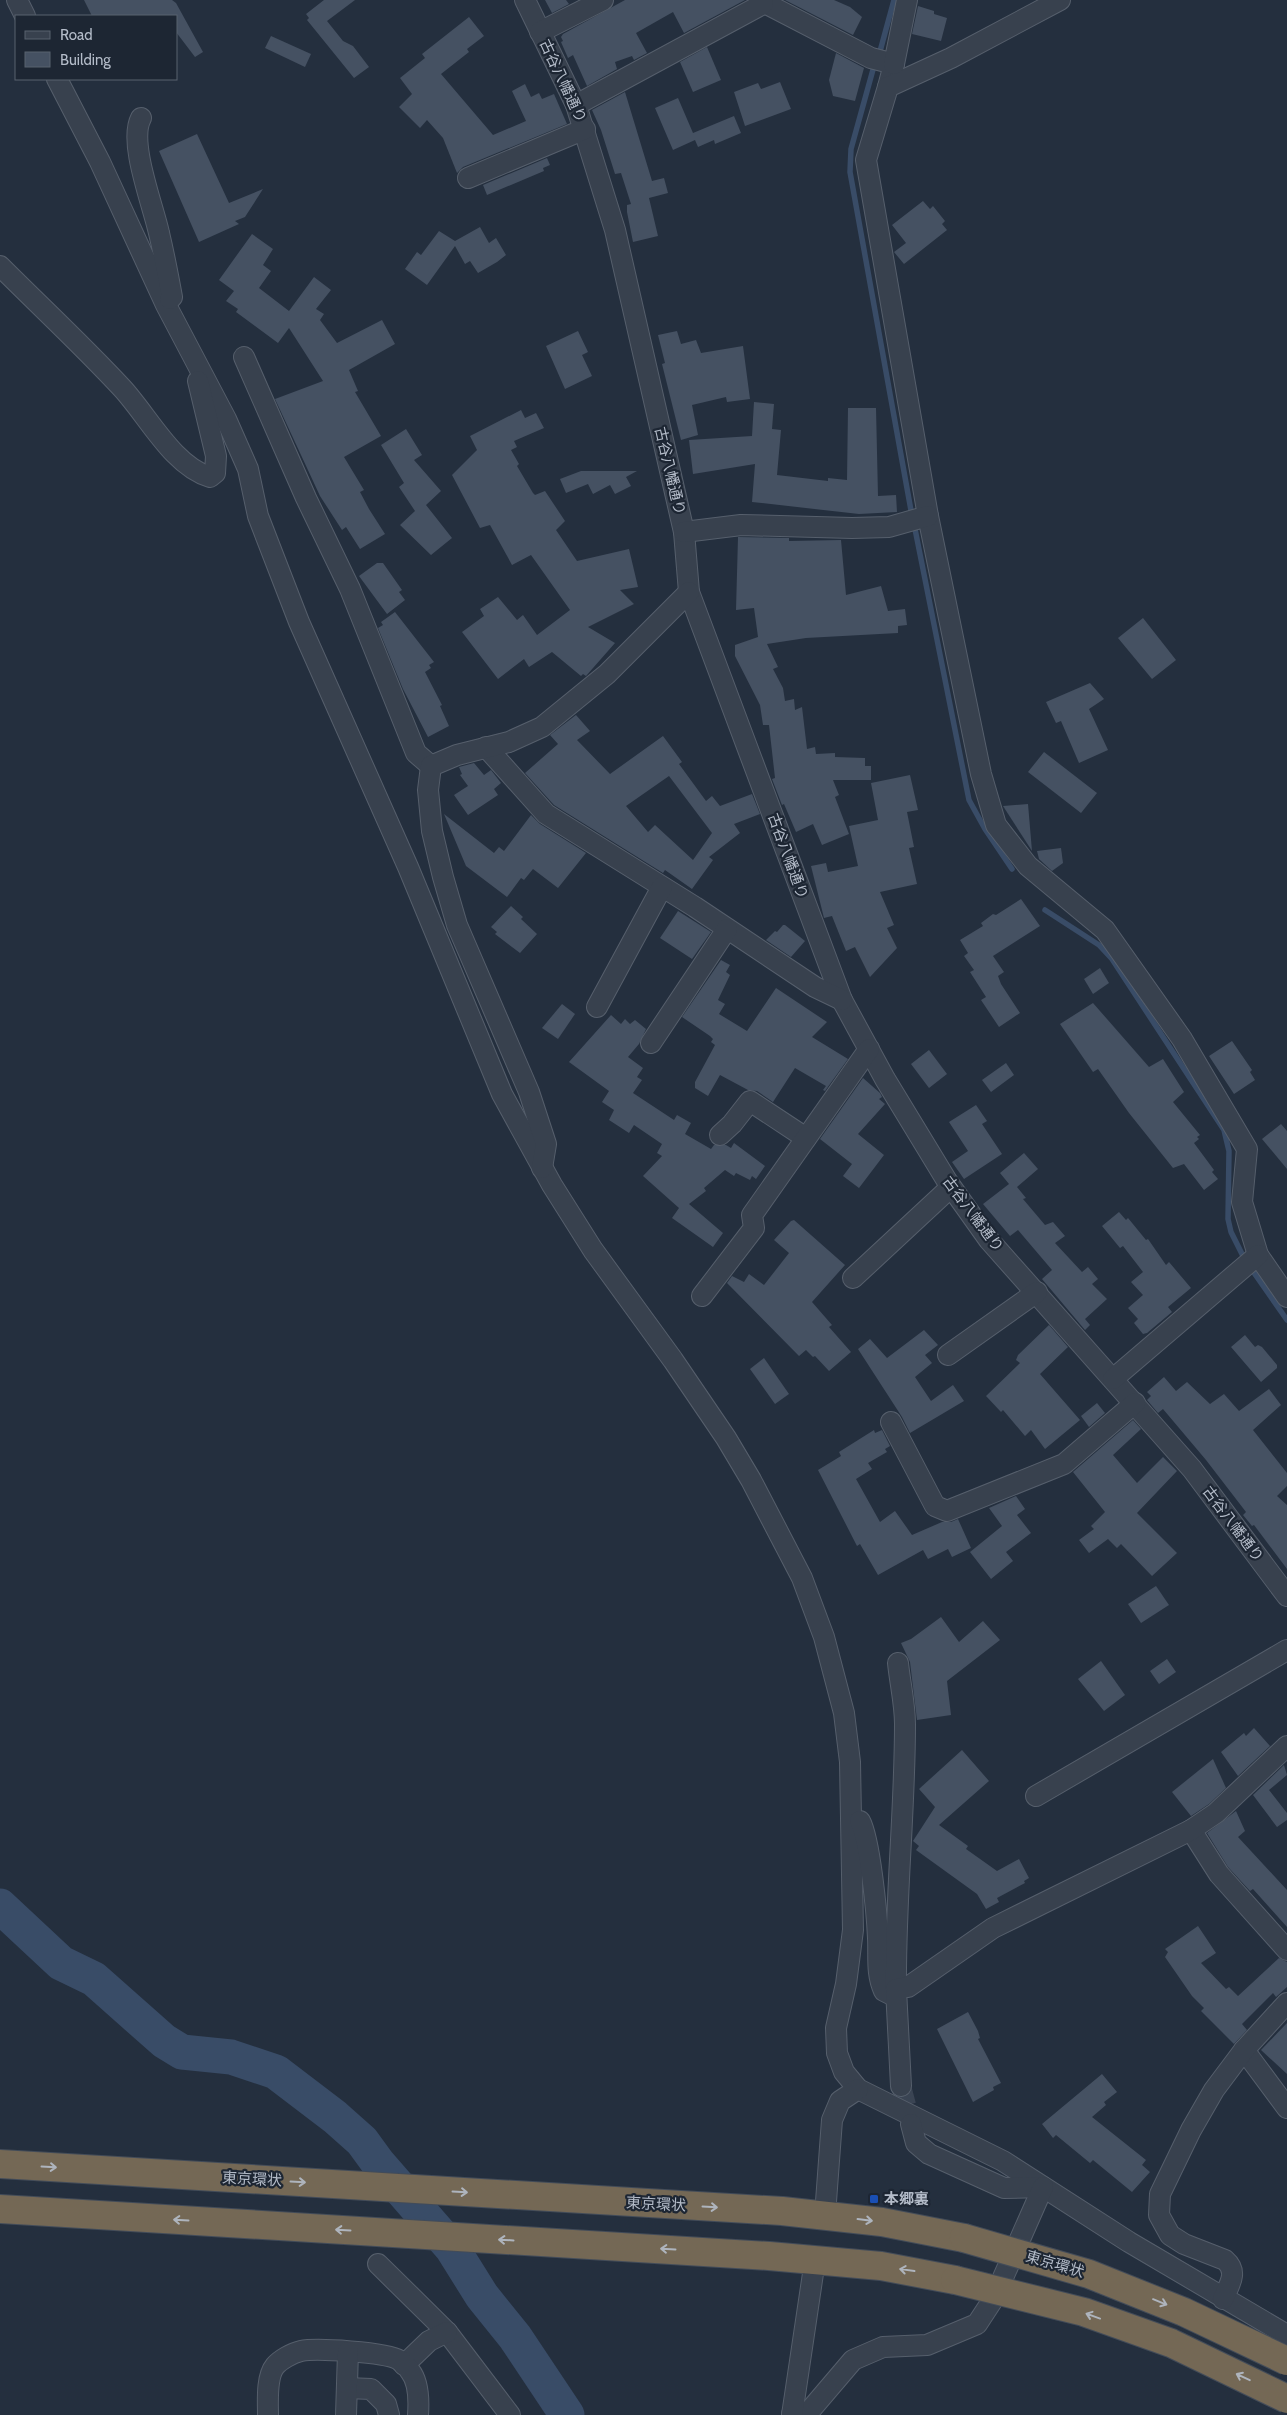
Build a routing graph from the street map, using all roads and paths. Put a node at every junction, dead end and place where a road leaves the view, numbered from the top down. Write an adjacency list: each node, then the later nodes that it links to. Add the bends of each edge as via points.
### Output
1 (525, 0): 6 (street, 古谷八幡通り)
2 (603, 0): 6 (street)
3 (907, 0): 7 (street)
4 (1060, 0): 9 (street, via 951,58)
5 (761, 2): 7 (street, via 871,58); 10 (street)
6 (540, 32): 10 (street, 古谷八幡通り)
7 (894, 64): 9 (street)
8 (58, 80): 15 (street, via 100,162)
9 (888, 87): 18 (street, via 866,160)
10 (576, 105): 12 (street, 古谷八幡通り)
11 (140, 118): 15 (street, via 136,126 140,163 172,297)
12 (585, 129): 13 (street); 19 (street, 古谷八幡通り, via 615,230)
13 (468, 178)
14 (0, 266): 16 (street, via 123,389 184,462 210,477 215,473 216,456)
15 (166, 305): 16 (street)
16 (195, 357): 31 (street, via 248,469 258,516 299,622 400,850 502,1094)
17 (244, 357): 22 (street, via 350,589 416,753)
18 (928, 516): 19 (street, via 889,527 741,525); 33 (street, via 981,774 996,825 1028,866 1105,930 1182,1039 1218,1098 1247,1150 1242,1202)
19 (684, 532): 20 (street, 古谷八幡通り)
20 (689, 592): 21 (street, via 607,674 542,727); 25 (street, 古谷八幡通り)
21 (486, 748): 22 (street); 23 (street, via 546,814)
22 (431, 766): 31 (street, via 428,790 432,831 443,877 460,934 529,1092 546,1144)
23 (662, 887): 24 (street); 26 (street)
24 (727, 929): 25 (street, via 815,987); 27 (street)
25 (842, 1000): 28 (street, 古谷八幡通り)
26 (597, 1008)
27 (650, 1043)
28 (868, 1050): 30 (street); 32 (street, 古谷八幡通り)
29 (720, 1135): 30 (street, via 750,1101)
30 (806, 1138): 36 (street, via 752,1215 754,1228)
31 (542, 1168): 47 (street, via 593,1250 726,1438 802,1578 824,1637 844,1713)
32 (951, 1187): 34 (street); 35 (street, 古谷八幡通り, via 990,1240)
33 (1258, 1255): 37 (street); 39 (street)
34 (854, 1278)
35 (1037, 1292): 38 (street); 39 (street, 古谷八幡通り)
36 (702, 1296)
37 (1287, 1297)
38 (948, 1355)
39 (1113, 1379): 40 (street, 古谷八幡通り)
40 (1135, 1403): 41 (street, via 1064,1464 946,1510 935,1506); 42 (street, 古谷八幡通り, via 1192,1469)
41 (891, 1422)
42 (1287, 1596)
43 (1287, 1650): 46 (street)
44 (898, 1663): 50 (street, via 905,1722)
45 (1287, 1746): 48 (street, via 1216,1813)
46 (1036, 1796)
47 (852, 1806): 50 (street, via 862,1826 867,1847 877,1927 879,1980 884,1991); 54 (street, via 854,1930 836,2028 837,2053 844,2072)
48 (1192, 1830): 49 (street, via 1219,1874); 50 (street, via 993,1928)
49 (1287, 1950)
50 (896, 1993): 53 (street)
51 (1287, 2003): 52 (street)
52 (1244, 2050): 55 (street); 63 (street, via 1214,2090 1191,2130 1158,2201 1161,2221 1170,2235 1230,2265 1233,2275)
53 (901, 2086)
54 (858, 2089): 58 (street, via 1003,2161); 60 (street, via 840,2101 832,2120)
55 (1287, 2108)
56 (911, 2124): 58 (street, via 916,2143 929,2154 1004,2188)
57 (0, 2164): 60 (highway, 東京環状, one-way to 60)
58 (1043, 2188): 63 (street); 71 (street, via 994,2298 977,2324 927,2345 883,2347 853,2360 806,2414)
59 (0, 2209): 61 (highway, one-way to 59)
60 (825, 2215): 67 (highway, 東京環状, one-way to 67, bridge, via 964,2238 1089,2274 1184,2312)
61 (815, 2260): 70 (highway, one-way to 61, bridge, via 1162,2340 1084,2312 955,2280 898,2269); 71 (street)
62 (378, 2264): 64 (street)
63 (1223, 2299): 65 (street)
64 (447, 2332): 68 (street, via 429,2341); 76 (street)
65 (1287, 2336)
66 (348, 2352): 68 (street, via 398,2360); 69 (street); 72 (street, via 299,2351 284,2358 274,2367 270,2381)
67 (1287, 2361)
68 (404, 2365): 75 (street, via 415,2383)
69 (347, 2388): 73 (street); 74 (street, via 371,2389 386,2404)
70 (1287, 2399)
71 (792, 2414)
72 (268, 2415)
73 (346, 2415)
74 (389, 2415)
75 (418, 2415)
76 (510, 2415)

